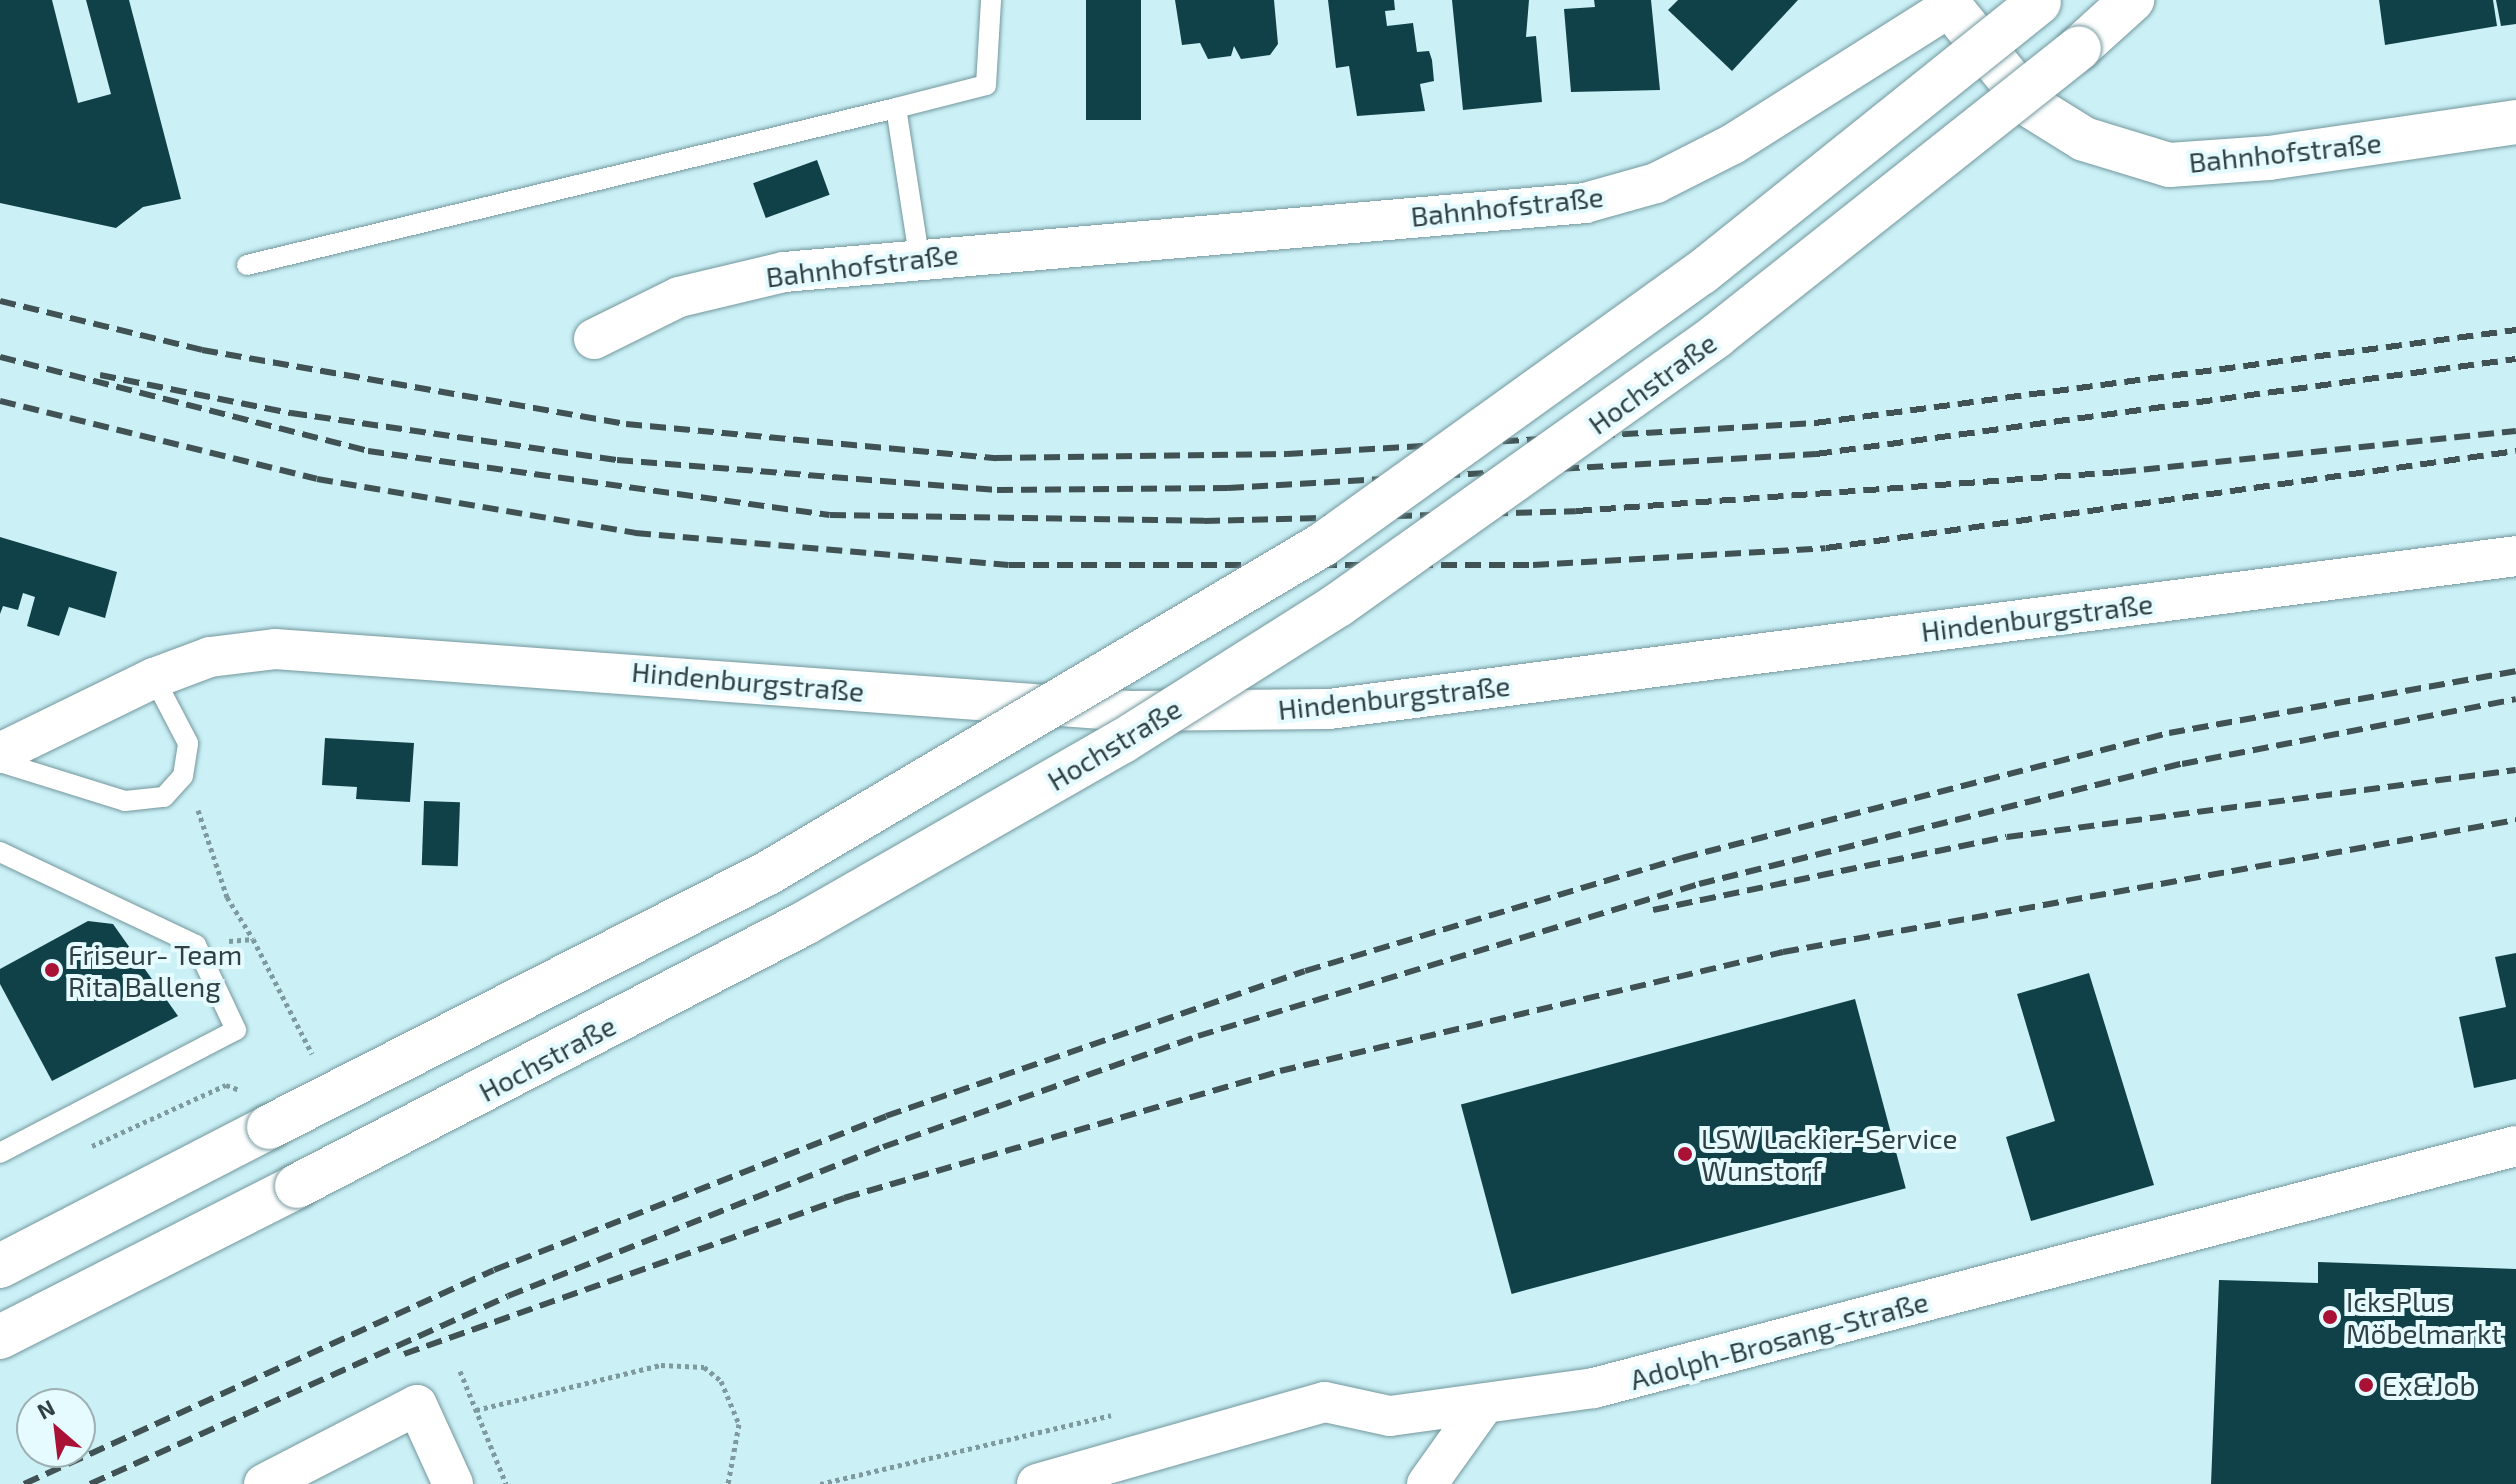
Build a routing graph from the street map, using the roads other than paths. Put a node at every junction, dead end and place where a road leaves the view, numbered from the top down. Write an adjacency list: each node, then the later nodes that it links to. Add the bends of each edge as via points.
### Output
1 (991, 0): 5 (lane, via 986,85)
2 (2132, 0): 18 (main road, Hochstraße, bridge, via 2079,48 1716,336 1338,605 1123,741 805,923)
3 (2040, 1): 17 (main road, bridge, via 1701,273 1322,545 768,873 261,1111)
4 (1946, 4): 6 (main road, Bahnhofstraße, via 2031,106 2084,139 2169,165 2269,158); 7 (street, Bahnhofstraße, via 1733,144 1656,183 1585,203)
5 (896, 108): 7 (lane); 8 (lane)
6 (2516, 122)
7 (919, 256): 9 (street, Bahnhofstraße, via 784,272 679,297)
8 (247, 265)
9 (594, 339)
10 (2516, 556): 11 (street, Hindenburgstraße, via 1329,709 1130,711 345,649 210,657)
11 (154, 678): 12 (street, Hindenburgstraße); 13 (lane, via 188,743 183,776 164,797 146,802)
12 (0, 753)
13 (0, 762)
14 (0, 852): 16 (lane, via 196,945 236,1030)
15 (2516, 1146): 19 (street, Adolph-Brosang-Straße, via 2175,1231 1798,1339)
16 (0, 1153)
17 (0, 1266)
18 (0, 1337)
19 (1482, 1407): 22 (street, Adolph-Brosang-Straße, via 1390,1416 1325,1402); 23 (street)
20 (264, 1484): 21 (street, via 417,1405)
21 (453, 1484)
22 (1037, 1484)
23 (1427, 1484)

